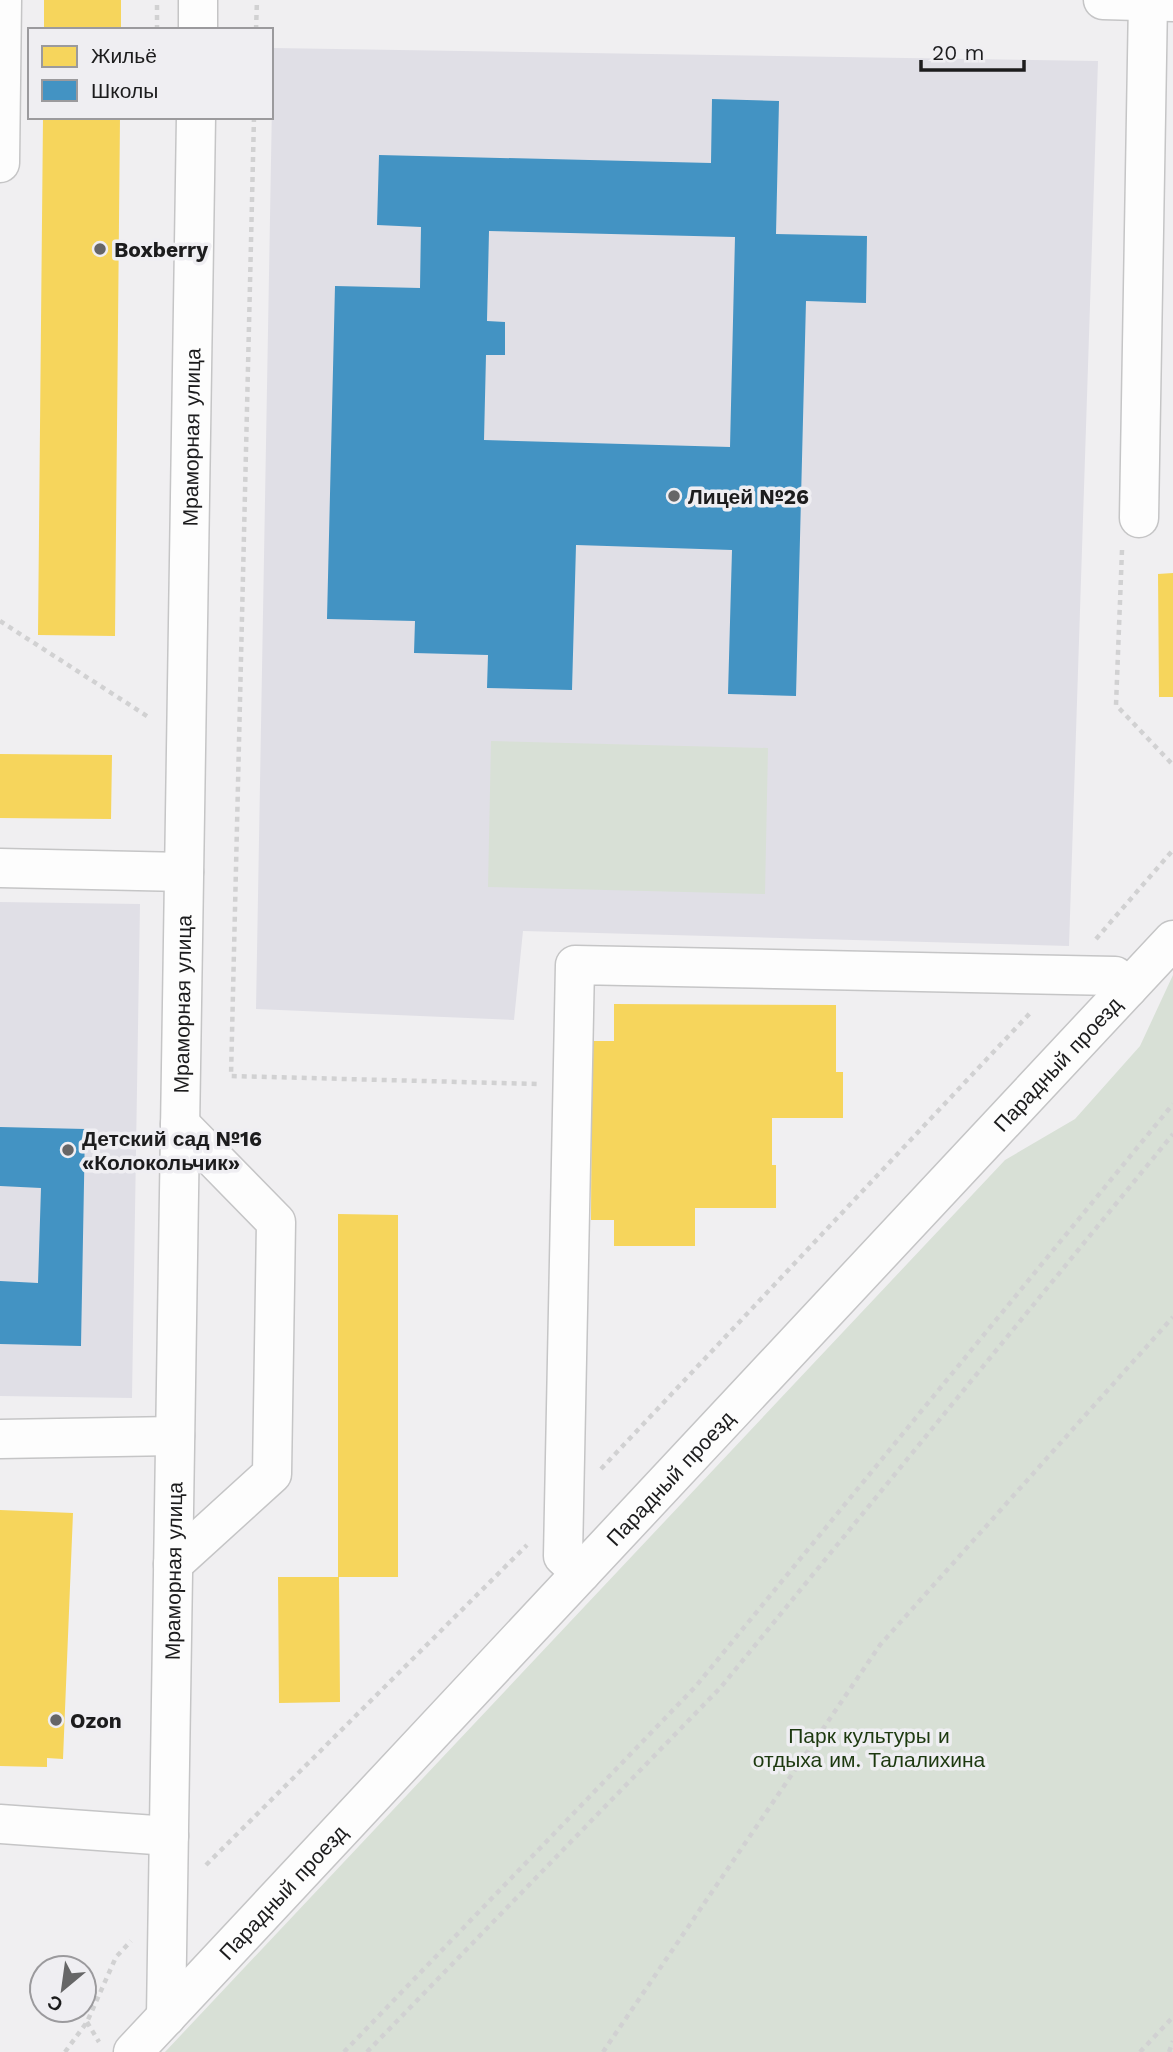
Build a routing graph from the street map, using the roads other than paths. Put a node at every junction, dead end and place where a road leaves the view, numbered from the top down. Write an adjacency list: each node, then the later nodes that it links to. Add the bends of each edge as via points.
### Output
1 (2, 0): 7 (street)
2 (198, 0): 5 (street)
3 (1103, 0): 4 (street)
4 (1160, 1): 8 (street)
5 (198, 28)
6 (196, 119): 10 (street, Мраморная улица)
7 (0, 163)
8 (1139, 518)
9 (0, 868): 10 (street)
10 (184, 872): 13 (street, Мраморная улица)
11 (1173, 940): 12 (street, Парадный проезд)
12 (1128, 988): 17 (street, Парадный проезд); 17 (street, via 1115,976 575,965 563,1556)
13 (180, 1124): 14 (street, Мраморная улица); 16 (street, via 276,1222 272,1474)
14 (175, 1436): 15 (street); 16 (street, Мраморная улица)
15 (0, 1438)
16 (173, 1564): 19 (street, Мраморная улица)
17 (581, 1573): 20 (street, Парадный проезд)
18 (0, 1824): 19 (street)
19 (169, 1836): 20 (street, Мраморная улица)
20 (166, 2018): 21 (street, Парадный проезд)
21 (133, 2052)

